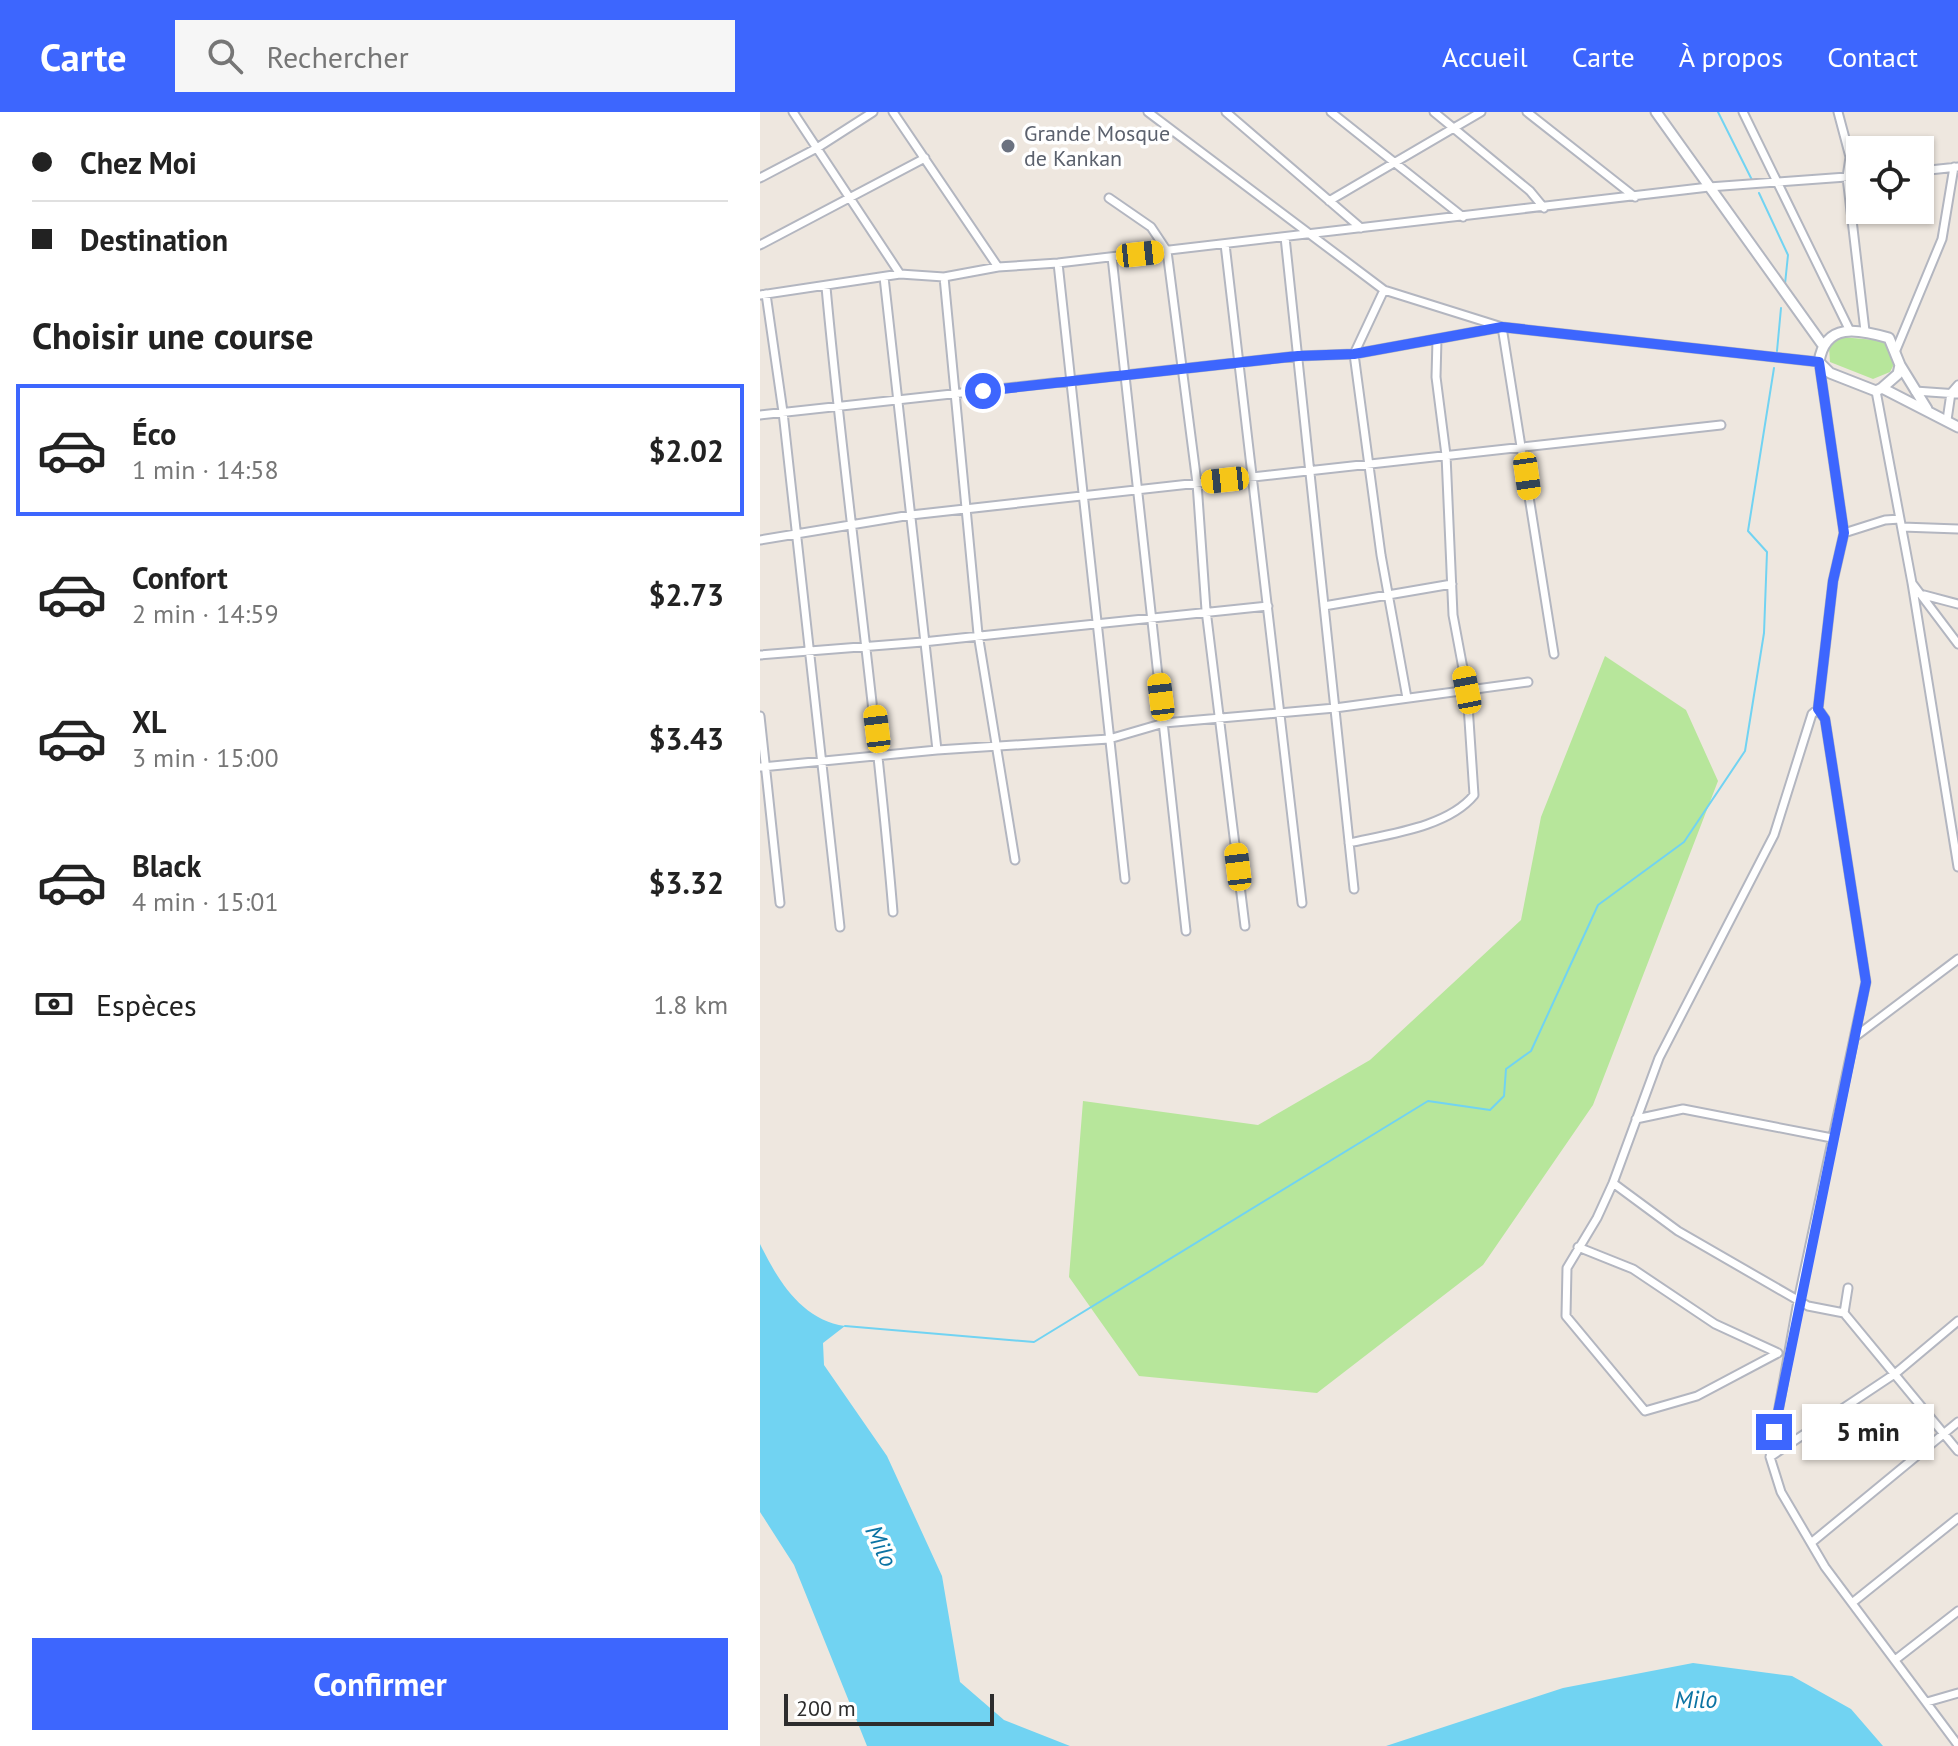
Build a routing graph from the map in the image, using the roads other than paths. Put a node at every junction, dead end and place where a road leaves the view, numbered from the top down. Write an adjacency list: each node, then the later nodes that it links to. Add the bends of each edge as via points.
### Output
1 (793, 112): 15 (street)
2 (873, 112): 15 (street)
3 (893, 112): 16 (street)
4 (1148, 112): 32 (street)
5 (1226, 112): 27 (street)
6 (1331, 112): 17 (street)
7 (1434, 112): 13 (street)
8 (1481, 112): 13 (street)
9 (1527, 112): 25 (street)
10 (1656, 112): 23 (street)
11 (1743, 112): 22 (street)
12 (1838, 112): 14 (street)
13 (1454, 127): 17 (street); 28 (street)
14 (1846, 142)
15 (817, 148): 21 (street); 26 (street)
16 (925, 158): 26 (street); 39 (street)
17 (1393, 162): 27 (street); 29 (street)
18 (1956, 167): 19 (street); 51 (street, via 1942,239)
19 (1934, 169)
20 (1846, 177): 22 (street)
21 (760, 178)
22 (1777, 182): 23 (street); 47 (street)
23 (1709, 187): 25 (street); 50 (street)
24 (1109, 198): 36 (street, via 1151,227)
25 (1636, 198): 28 (street)
26 (851, 199): 35 (street); 40 (street)
27 (1329, 201): 31 (street)
28 (1544, 208): 29 (street)
29 (1463, 217): 31 (street)
30 (1852, 224): 48 (street)
31 (1361, 228): 32 (street)
32 (1309, 232): 33 (street); 44 (street)
33 (1285, 237): 34 (street); 53 (street)
34 (1225, 244): 36 (street); 55 (street)
35 (760, 245)
36 (1167, 251): 37 (street); 57 (street)
37 (1112, 257): 38 (street); 58 (street)
38 (1058, 263): 39 (street); 59 (street)
39 (998, 267): 42 (street)
40 (900, 274): 41 (street); 42 (street)
41 (884, 277): 43 (street); 65 (street)
42 (944, 277): 63 (street)
43 (826, 287): 45 (street); 66 (street)
44 (1384, 290): 46 (street); 52 (street)
45 (763, 294): 68 (street)
46 (1502, 327): 49 (street); 54 (street); 73 (street)
47 (1850, 331): 48 (street); 50 (street, via 1832,334)
48 (1865, 331): 51 (street, via 1889,338)
49 (1437, 339): 52 (street); 74 (street)
50 (1822, 344): 54 (street)
51 (1896, 350): 56 (street)
52 (1354, 354): 53 (street); 75 (street)
53 (1298, 356): 55 (street); 76 (street)
54 (1819, 362): 61 (street, via 1830,373); 86 (street)
55 (1240, 364): 57 (street); 77 (street)
56 (1900, 365): 61 (street, via 1898,374); 62 (street)
57 (1183, 371): 58 (street); 78 (street)
58 (1126, 377): 59 (street); 79 (street)
59 (1070, 383): 63 (street); 80 (street)
60 (1958, 385): 64 (street)
61 (1879, 390): 67 (street); 83 (street)
62 (1915, 391): 64 (street); 67 (street)
63 (954, 393): 65 (street); 81 (street)
64 (1955, 393): 70 (street)
65 (898, 399): 66 (street); 82 (street)
66 (837, 406): 68 (street); 84 (street)
67 (1927, 409): 70 (street)
68 (783, 412): 69 (street); 87 (street)
69 (760, 415)
70 (1947, 420): 72 (street)
71 (1721, 425): 73 (street)
72 (1958, 427)
73 (1523, 447): 74 (street); 104 (street)
74 (1446, 455): 75 (street); 90 (street)
75 (1369, 464): 76 (street); 91 (street)
76 (1310, 470): 77 (street); 95 (street)
77 (1252, 477): 78 (street); 94 (street)
78 (1197, 483): 79 (street); 96 (street)
79 (1138, 490): 80 (street); 97 (street)
80 (1082, 496): 81 (street); 98 (street)
81 (965, 509): 82 (street); 99 (street)
82 (911, 515): 84 (street); 100 (street)
83 (1901, 523): 85 (street); 86 (street, via 1885,520); 89 (street)
84 (854, 526): 87 (street); 102 (street)
85 (1958, 529)
86 (1844, 533): 110 (street)
87 (796, 536): 88 (street); 103 (street)
88 (760, 540)
89 (1912, 583): 92 (street); 123 (street)
90 (1452, 584): 91 (street); 107 (street)
91 (1389, 594): 95 (street); 108 (street)
92 (1924, 595): 93 (street); 101 (street)
93 (1958, 604)
94 (1268, 606): 96 (street); 111 (street)
95 (1324, 606): 109 (street)
96 (1206, 610): 97 (street); 113 (street)
97 (1151, 616): 98 (street); 114 (street)
98 (1096, 622): 99 (street); 115 (street)
99 (978, 634): 100 (street); 116 (street)
100 (923, 642): 102 (street); 117 (street)
101 (1958, 644)
102 (867, 646): 103 (street); 118 (street)
103 (809, 652): 105 (street); 119 (street)
104 (1554, 654)
105 (760, 655)
106 (1528, 682): 107 (street)
107 (1467, 690): 108 (street); 121 (street, via 1474,795 1462,809)
108 (1407, 698): 109 (street)
109 (1335, 708): 111 (street); 121 (street)
110 (1818, 709): 133 (street, via 1825,719 1866,982); 134 (street, via 1812,714 1774,835 1659,1058)
111 (1280, 712): 113 (street); 127 (street)
112 (760, 716): 120 (street)
113 (1220, 718): 114 (street); 129 (street)
114 (1164, 723): 115 (street); 131 (street)
115 (1109, 739): 116 (street); 124 (street)
116 (997, 747): 117 (street); 122 (street)
117 (937, 750): 118 (street)
118 (880, 757): 119 (street); 128 (street)
119 (821, 763): 120 (street); 130 (street)
120 (762, 767): 126 (street)
121 (1349, 843): 125 (street)
122 (1015, 860)
123 (1958, 867)
124 (1125, 879)
125 (1354, 889)
126 (780, 903)
127 (1302, 903)
128 (893, 912)
129 (1245, 926)
130 (840, 927)
131 (1186, 931)
132 (1958, 959): 133 (street)
133 (1856, 1036): 135 (street)
134 (1636, 1119): 135 (street, via 1683,1109); 136 (street)
135 (1832, 1138): 139 (street)
136 (1613, 1183): 137 (street); 139 (street, via 1678,1231)
137 (1578, 1247): 142 (street, via 1633,1269 1715,1324); 142 (street, via 1567,1268 1566,1316 1645,1411 1697,1396)
138 (1848, 1288): 140 (street)
139 (1798, 1301): 140 (street); 143 (street)
140 (1844, 1313): 144 (street)
141 (1958, 1321): 144 (street)
142 (1778, 1353): 143 (street)
143 (1788, 1356): 148 (street)
144 (1896, 1373): 146 (street); 148 (street)
145 (1958, 1422): 146 (street)
146 (1942, 1432): 147 (street); 150 (street)
147 (1958, 1451)
148 (1770, 1457): 150 (street, via 1781,1492)
149 (1958, 1518): 151 (street)
150 (1811, 1543): 151 (street)
151 (1852, 1603): 153 (street)
152 (1958, 1611): 153 (street)
153 (1895, 1660): 155 (street)
154 (1958, 1693): 155 (street)
155 (1927, 1702): 156 (street)
156 (1958, 1745)

